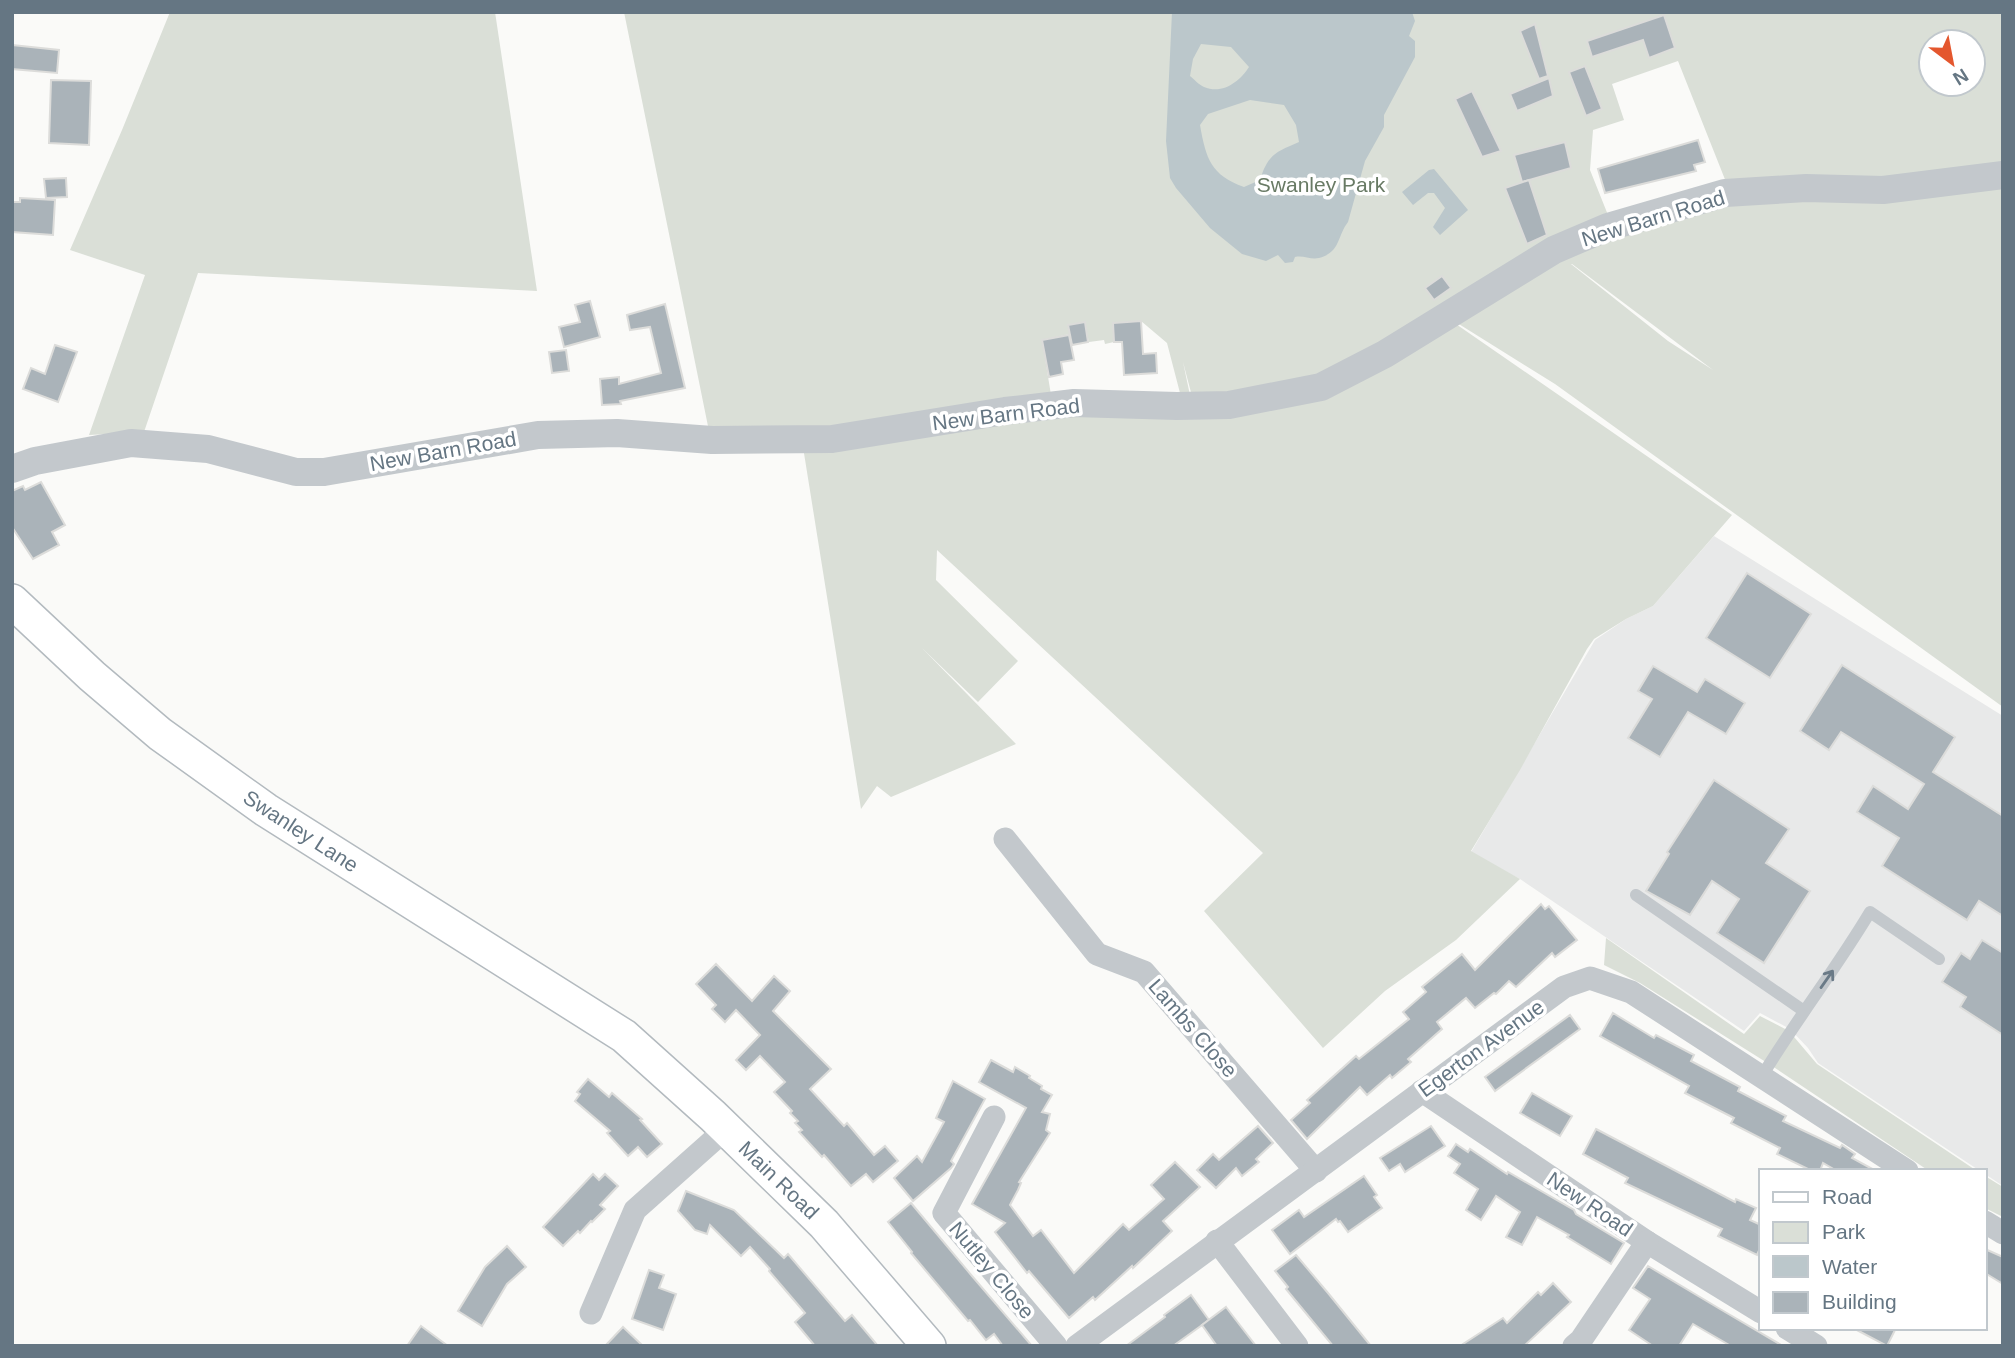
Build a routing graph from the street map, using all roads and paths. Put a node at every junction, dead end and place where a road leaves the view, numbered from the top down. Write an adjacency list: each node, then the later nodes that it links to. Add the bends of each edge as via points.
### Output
1 (2003, 175): 2 (street, New Barn Road, via 1883,190 1805,188 1725,194 1608,227 1554,250 1385,354 1321,387 1229,405 1074,403 804,441 617,433 538,435 324,472 296,472 208,449 131,443)
2 (12, 469)
3 (12, 601): 8 (main road, Swanley Lane, via 160,734 266,810)
4 (1005, 839): 14 (street, Lambs Close, via 1097,954 1144,972)
5 (1636, 895): 7 (lane)
6 (1939, 960): 7 (lane, one-way to 6, via 1870,912)
7 (1804, 1011): 9 (lane)
8 (614, 1029): 12 (main road, Main Road)
9 (1762, 1076): 10 (street, Egerton Avenue, via 1631,992 1590,978 1564,987); 13 (street, Egerton Avenue)
10 (1422, 1091): 14 (street, Egerton Avenue); 18 (street, New Road)
11 (994, 1117): 23 (street, Nutley Close, via 944,1213)
12 (726, 1129): 20 (street, via 635,1210); 22 (main road, Main Road, via 824,1224)
13 (1904, 1169)
14 (1316, 1171): 17 (street, Egerton Avenue)
15 (1987, 1223): 16 (street)
16 (2003, 1233)
17 (1217, 1241): 24 (street, Egerton Avenue); 25 (street)
18 (1647, 1242): 19 (street, New Road); 26 (street)
19 (1759, 1311)
20 (591, 1313)
21 (1790, 1330): 27 (street)
22 (929, 1346)
23 (1056, 1346)
24 (1077, 1346)
25 (1297, 1346)
26 (1574, 1346)
27 (1815, 1346)

